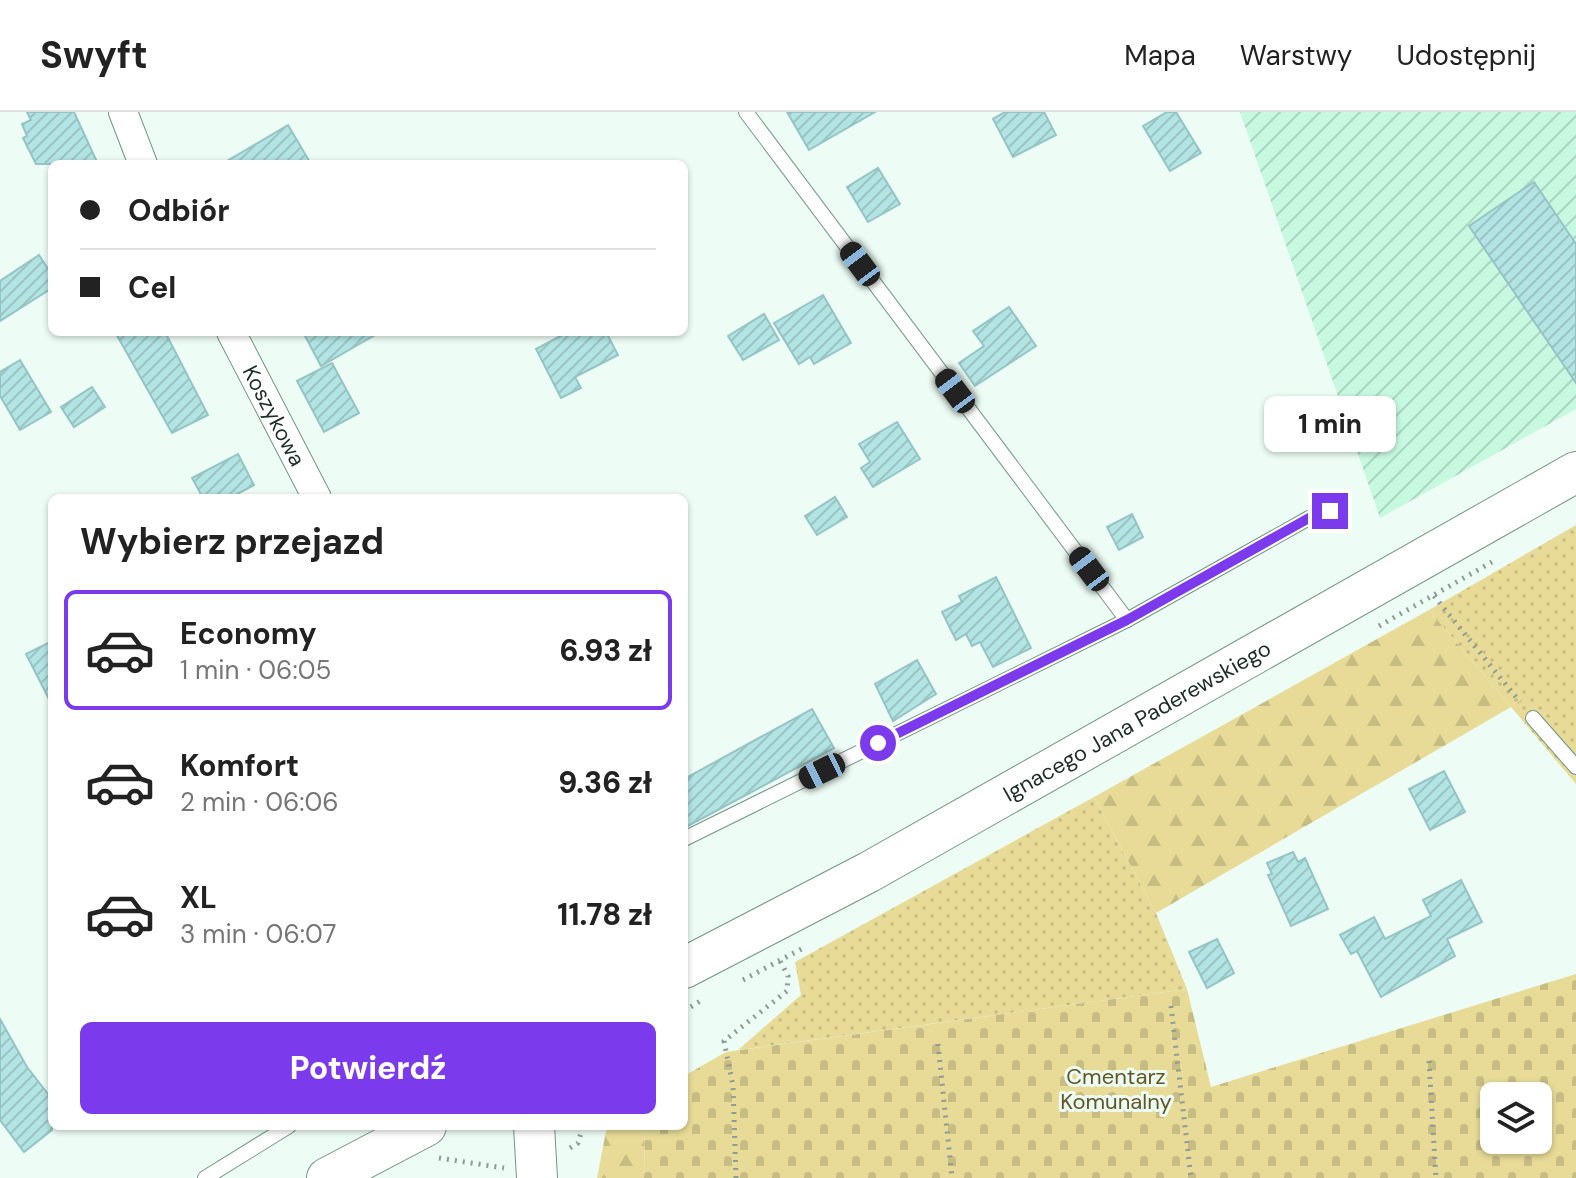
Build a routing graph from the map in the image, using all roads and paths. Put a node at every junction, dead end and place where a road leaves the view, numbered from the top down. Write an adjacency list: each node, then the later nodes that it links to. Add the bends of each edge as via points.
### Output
1 (123, 112): 3 (street)
2 (746, 112): 9 (lane)
3 (141, 160)
4 (233, 336): 6 (street, Koszykowa)
5 (1576, 472): 14 (main road, Ignacego Jana Paderewskiego, via 883,865)
6 (315, 494)
7 (1330, 511): 9 (lane)
8 (1434, 596): 10 (path)
9 (1127, 620): 12 (lane)
10 (1533, 718): 11 (lane)
11 (1576, 767)
12 (688, 837)
13 (780, 961): 25 (path, via 788,976 787,991 724,1041 733,1086)
14 (688, 963)
15 (1171, 1006): 27 (path)
16 (938, 1044): 26 (path)
17 (1429, 1061): 28 (path)
18 (283, 1130): 24 (lane)
19 (379, 1130): 23 (main road)
20 (582, 1130): 22 (path, via 578,1143)
21 (430, 1142): 22 (path, via 452,1157 483,1167); 23 (main road)
22 (535, 1156)
23 (335, 1173)
24 (205, 1178)
25 (736, 1178)
26 (952, 1178)
27 (1191, 1178)
28 (1436, 1178)

